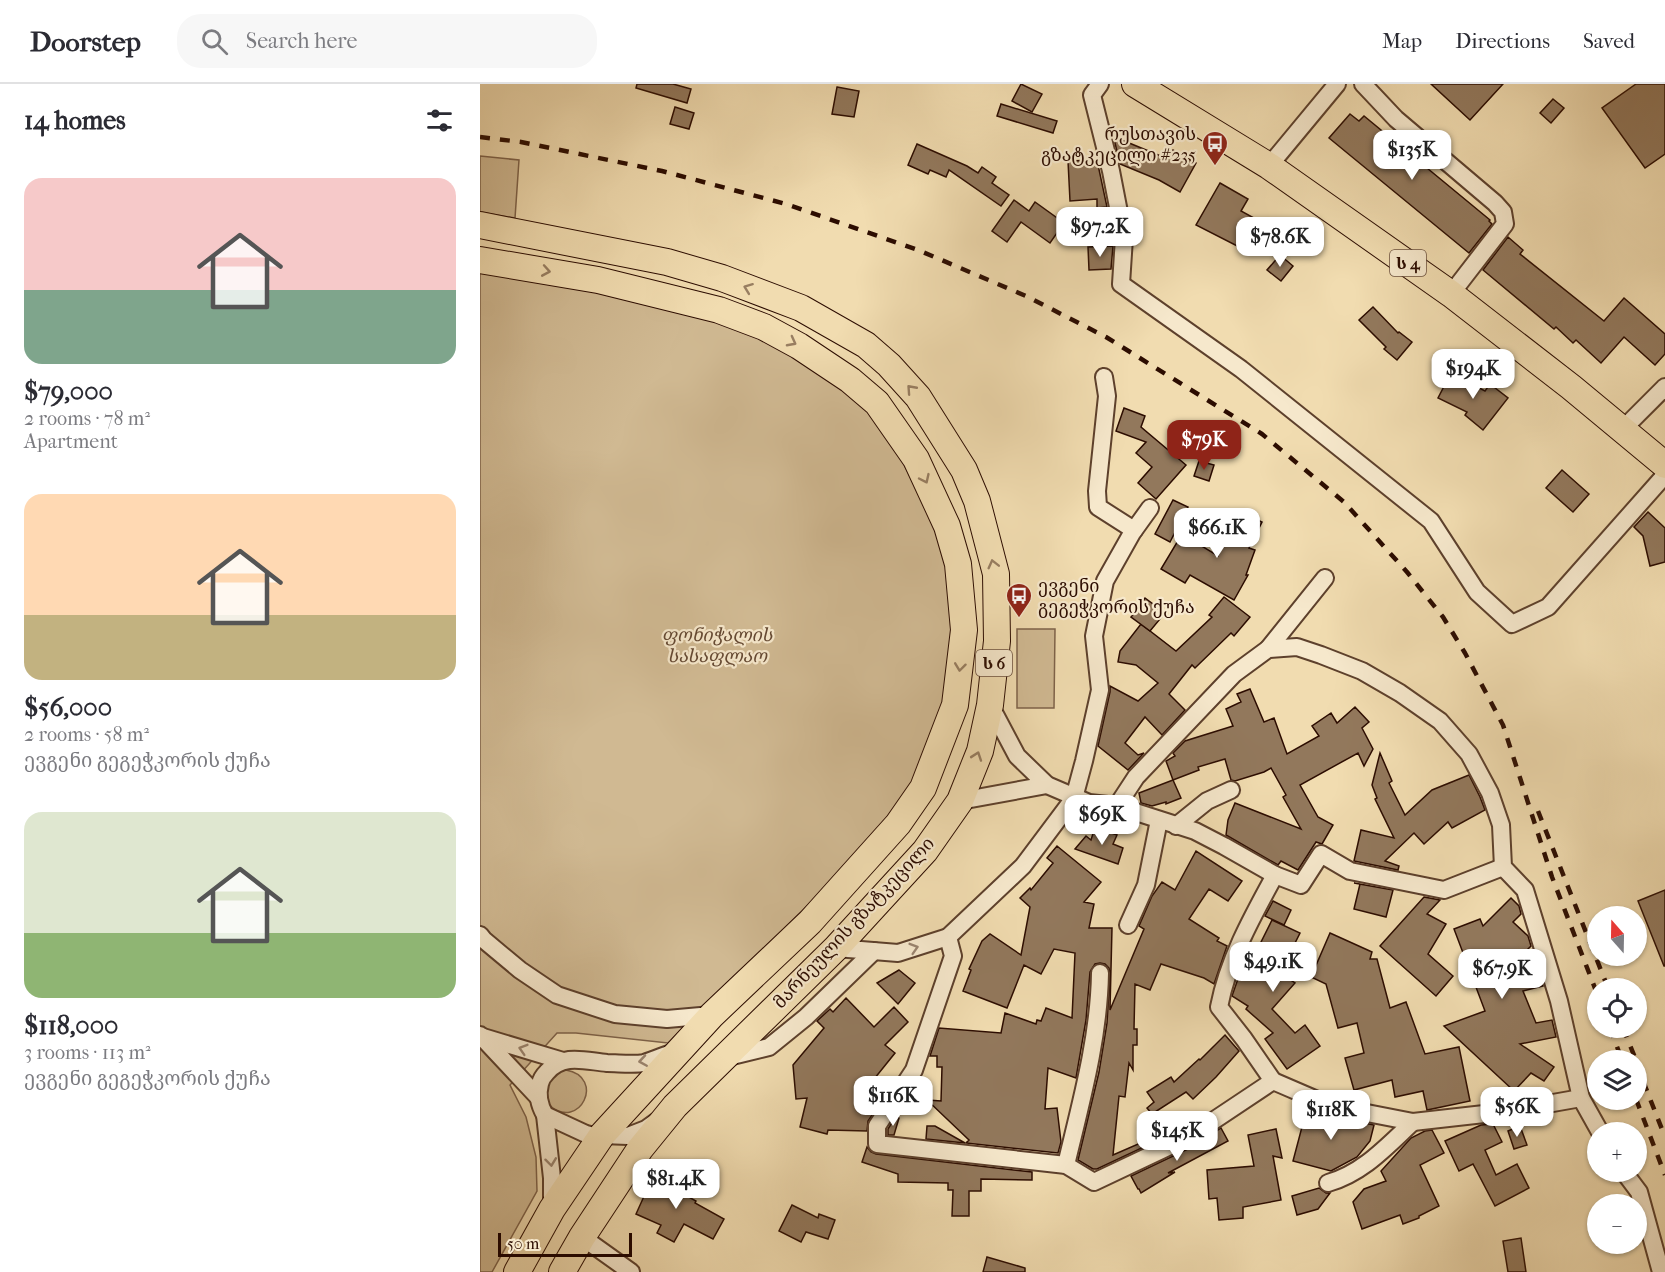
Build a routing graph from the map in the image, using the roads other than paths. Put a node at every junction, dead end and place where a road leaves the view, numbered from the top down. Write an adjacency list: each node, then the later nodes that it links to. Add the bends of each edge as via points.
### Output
1 (1100, 84): 13 (street, via 1092,95 1124,238 1120,284 1241,369 1431,521 1477,592 1512,624 1548,607)
2 (1135, 84): 5 (highway, ს 4)
3 (1337, 84): 5 (street)
4 (1363, 84): 8 (street, via 1396,119 1503,212 1505,224)
5 (1269, 166): 8 (highway, ს 4)
6 (480, 225): 18 (highway, მარნეულის გზატკეცილი / ს 6, one-way to 6, via 997,641 996,574 977,501 964,470 918,396 889,365 866,345 801,308 722,278 667,262)
7 (480, 260): 34 (highway, მარნეულის გზატკეცილი / ს 6, one-way to 34, via 598,280 719,310 799,346 877,403 916,459 947,526 958,564 964,630 955,705 923,788 898,824 810,922)
8 (1451, 294): 11 (highway, ს 4)
9 (1104, 377): 15 (street, via 1107,396 1098,507)
10 (1665, 387): 11 (street)
11 (1622, 430): 12 (highway, ს 4)
12 (1665, 465)
13 (1665, 475)
14 (1150, 508): 15 (street)
15 (1134, 530): 21 (street, via 1105,581 1094,636 1100,690)
16 (1325, 578): 17 (street)
17 (1268, 649): 23 (street, via 1234,674 1136,777); 26 (street, via 1297,647 1362,671 1440,721 1469,754 1490,793 1502,825)
18 (990, 705): 19 (street, via 1017,756); 22 (highway, მარნეულის გზატკეცილი / ს 6, one-way to 18, via 980,751)
19 (1047, 785): 21 (street); 22 (street)
20 (1231, 790): 25 (street, via 1207,801)
21 (1074, 798): 23 (street); 30 (street, via 1023,866)
22 (960, 801): 31 (highway, მარნეულის გზატკეცილი / ს 6, via 926,851)
23 (1117, 806): 24 (street)
24 (1159, 820): 25 (street); 28 (street, via 1146,885)
25 (1176, 826): 27 (street, via 1195,831)
26 (1503, 867): 27 (street, via 1444,890 1350,871 1321,854 1301,885); 41 (street, via 1525,890 1559,1001)
27 (1275, 875): 39 (street, via 1251,918 1223,985 1219,1007)
28 (1128, 925)
29 (480, 935): 34 (street, via 520,970 557,995 615,1014 667,1019)
30 (948, 937): 32 (street, one-way to 30, via 897,953); 47 (street, via 953,956 914,1070 877,1126 877,1144)
31 (836, 948): 32 (street); 37 (highway, მარნეულის გზატკეცილი / ს 6)
32 (874, 951): 37 (street, via 769,1047)
33 (1100, 973): 47 (street, via 1100,1002 1088,1071)
34 (712, 1015): 36 (highway, მარნეულის გზატკეცილი / ს 6)
35 (481, 1036): 38 (street, one-way to 35); 40 (street)
36 (678, 1050): 38 (street, one-way to 38, via 643,1063); 46 (highway, მარნეულის გზატკეცილი / ს 6)
37 (724, 1058): 42 (highway, მარნეულის გზატკეცილი / ს 6)
38 (563, 1061): 40 (street, via 543,1076)
39 (1273, 1081): 44 (street, via 1331,1106); 47 (street, via 1189,1137 1094,1182)
40 (538, 1097): 43 (street)
41 (1581, 1098): 44 (street); 45 (street)
42 (675, 1106): 46 (street, via 646,1129 628,1136); 51 (highway, მარნეულის გზატკეცილი / ს 6, via 640,1149)
43 (545, 1114): 46 (street, via 586,1134); 50 (street, one-way to 50)
44 (1413, 1122): 49 (street, via 1366,1165)
45 (1594, 1122)
46 (602, 1135): 50 (highway, მარნეულის გზატკეცილი / ს 6)
47 (1066, 1165)
48 (1632, 1182): 55 (street, via 1639,1192)
49 (1328, 1184)
50 (552, 1209): 52 (highway, მარნეულის გზატკეცილი / ს 6)
51 (582, 1237): 53 (highway, მარნეულის გზატკეცილი / ს 6); 54 (street)
52 (517, 1272)
53 (562, 1272)
54 (630, 1272)
55 (1661, 1272)

